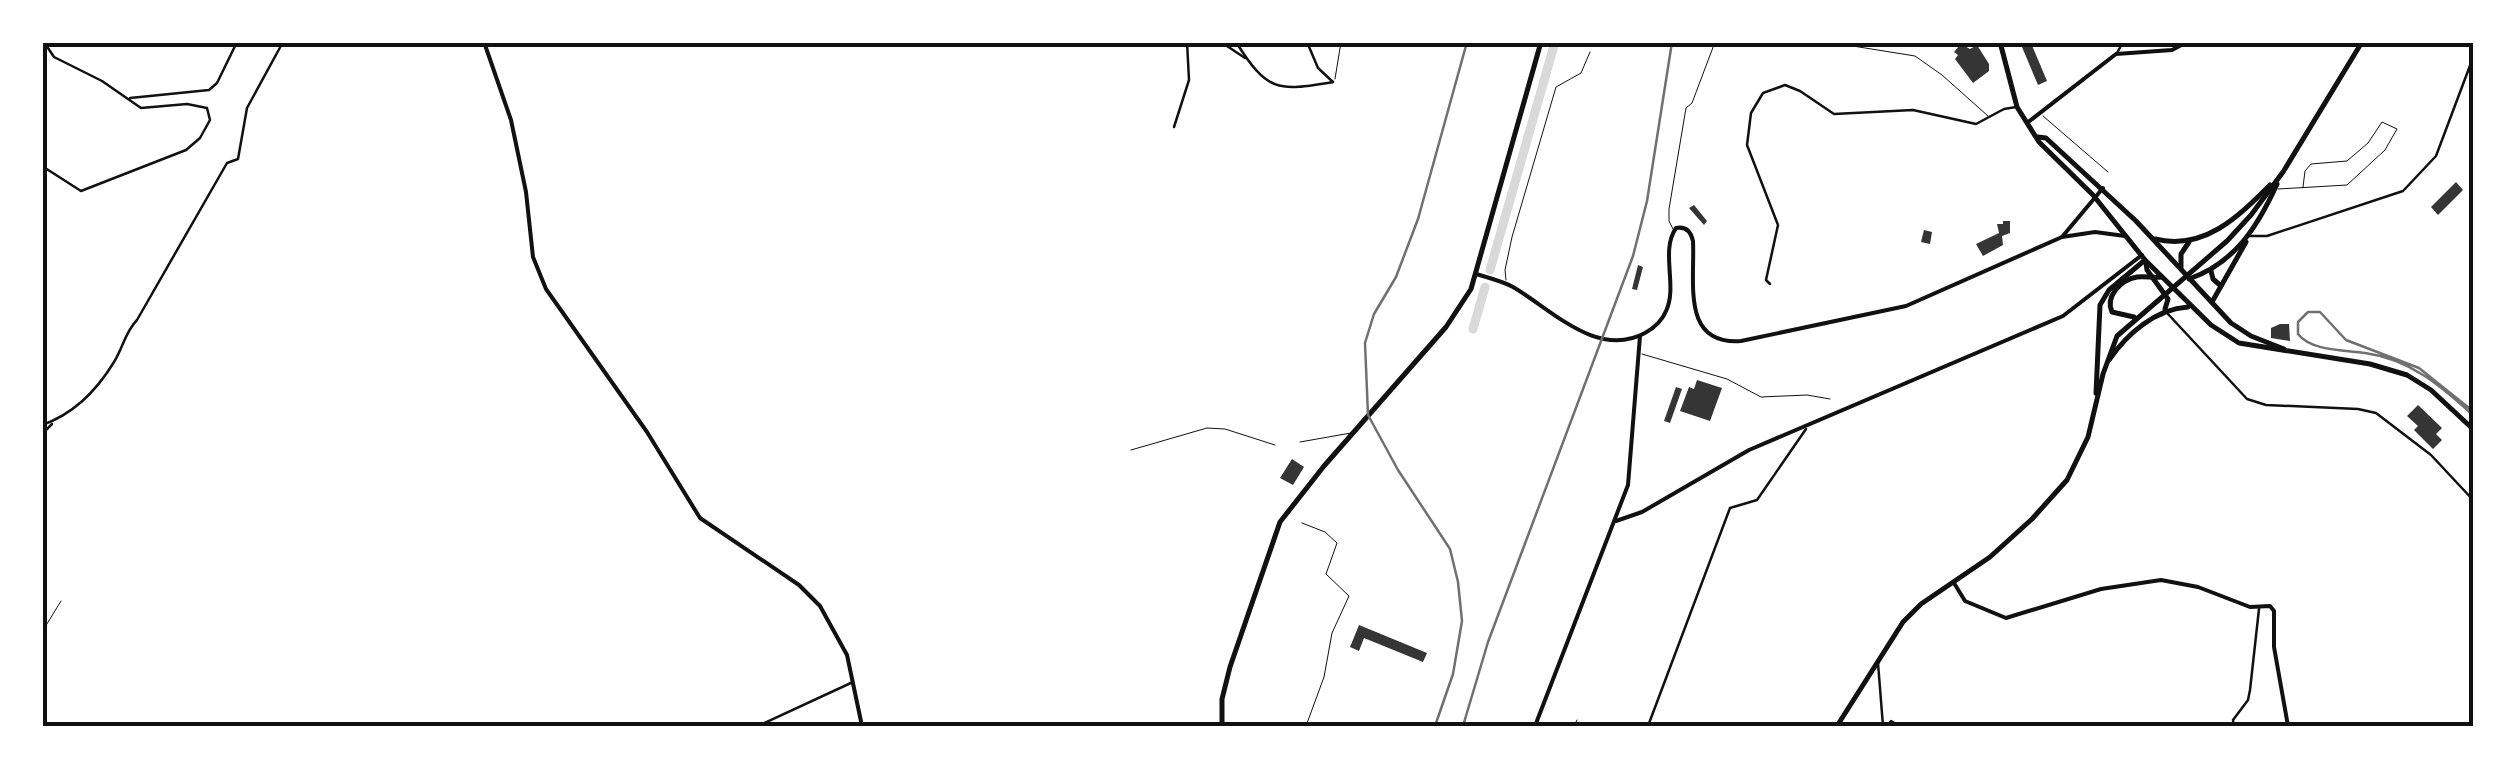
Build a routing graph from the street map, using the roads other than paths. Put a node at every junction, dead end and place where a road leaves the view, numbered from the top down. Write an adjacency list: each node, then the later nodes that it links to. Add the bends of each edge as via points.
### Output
1 (44, 42): 22 (street, via 54,57)
2 (237, 42): 22 (street, via 209,90)
3 (284, 42): 67 (street, via 247,108 238,159 228,162 114,362 90,395)
4 (484, 42): 84 (main road, via 510,120 532,256 546,289 700,518 812,597 838,635)
5 (1187, 42): 27 (street, via 1189,80)
6 (1221, 42): 20 (street)
7 (1236, 42): 20 (street)
8 (1307, 42): 21 (street)
9 (1341, 42): 21 (lane)
10 (1541, 42): 48 (main road)
11 (1715, 42): 38 (lane, via 1686,108 1669,217)
12 (1828, 42): 25 (lane, via 1915,56)
13 (2000, 42): 23 (main road)
14 (2123, 42): 18 (street)
15 (2187, 42): 18 (main road, via 2172,50)
16 (2362, 42): 31 (main road)
17 (1590, 52): 52 (lane, via 1581,73 1556,86 1507,259)
18 (2116, 54): 24 (main road)
19 (2474, 55): 41 (street, via 2436,156 2404,191)
20 (1248, 60): 21 (street, via 1282,88)
21 (1333, 82)
22 (128, 98): 29 (street, via 145,108 202,105 210,124 186,150 80,191)
23 (2018, 107): 25 (street); 26 (main road)
24 (2040, 113): 26 (main road); 30 (lane)
25 (1989, 117): 53 (street, via 1972,124 1912,110 1834,114 1785,86 1763,93 1751,113 1746,145 1778,226)
26 (2027, 123): 28 (main road)
27 (1174, 128)
28 (2038, 136): 33 (main road); 35 (main road)
29 (42, 166)
30 (2108, 172)
31 (2282, 172): 34 (main road); 36 (main road); 37 (main road)
32 (2303, 187): 32 (lane, via 2346,185 2385,150 2397,129 2382,122 2347,161 2311,164); 34 (lane)
33 (2103, 188): 35 (main road); 40 (main road)
34 (2275, 189): 41 (main road)
35 (2095, 197): 39 (main road); 42 (main road)
36 (2251, 215): 41 (main road, via 2257,220); 43 (main road)
37 (2219, 228): 43 (main road); 44 (main road)
38 (1674, 230): 42 (main road, via 1684,228 1692,238 1700,325 1730,342 1906,306); 60 (main road, via 1668,306)
39 (2125, 236): 42 (main road); 45 (main road)
40 (2151, 236): 44 (main road); 46 (main road)
41 (2249, 236): 47 (main road); 54 (main road)
42 (2062, 237)
43 (2227, 241): 58 (main road)
44 (2189, 242): 46 (main road)
45 (2144, 257): 49 (main road); 50 (main road); 66 (main road, via 2100,305); 68 (main road, via 2063,316)
46 (2181, 271): 51 (main road)
47 (2211, 271): 51 (main road); 54 (main road)
48 (1477, 274): 52 (main road); 71 (main road, via 1455,315)
49 (2162, 277): 50 (main road); 56 (main road)
50 (2152, 279): 57 (main road, via 2168,299); 58 (main road, via 2130,279 2109,300 2116,315)
51 (2189, 279): 55 (main road)
52 (1506, 284): 60 (main road, via 1592,336)
53 (1770, 284)
54 (2221, 286): 55 (main road)
55 (2212, 302): 62 (main road, via 2241,331)
56 (2190, 307): 57 (main road); 62 (main road, via 2239,343)
57 (2165, 310): 61 (main road); 76 (street, via 2247,399 2376,413 2428,452)
58 (2138, 317): 59 (main road)
59 (2121, 331): 61 (main road); 64 (main road)
60 (1640, 336): 63 (main road)
61 (2127, 339): 64 (main road)
62 (2286, 350): 70 (main road, via 2407,376)
63 (1640, 353): 65 (lane, via 1727,379 1761,397); 77 (main road, via 1632,464)
64 (2105, 367): 66 (main road)
65 (1830, 398)
66 (2096, 400): 79 (main road, via 2068,480 2020,531)
67 (54, 421): 69 (street); 72 (street)
68 (1810, 423): 77 (main road); 92 (street, via 1757,500 1730,508)
69 (42, 425)
70 (2474, 430)
71 (1353, 432): 73 (lane); 88 (main road, via 1280,522 1230,667)
72 (42, 434)
73 (1300, 442)
74 (1275, 445): 75 (lane, via 1206,428)
75 (1131, 450)
76 (2474, 501)
77 (1616, 521): 90 (main road)
78 (1302, 523): 89 (lane, via 1334,537 1326,574 1348,596)
79 (1954, 583): 81 (main road, via 1965,601 2006,618 2102,589 2160,580); 83 (main road, via 1902,622)
80 (61, 601): 82 (lane)
81 (2259, 607): 96 (street, via 2248,700); 97 (main road, via 2274,611)
82 (42, 632)
83 (1878, 661): 93 (main road); 94 (street)
84 (854, 682): 86 (street); 87 (main road)
85 (1577, 720): 91 (lane)
86 (758, 726)
87 (862, 726)
88 (1222, 726)
89 (1306, 726)
90 (1535, 726)
91 (1574, 726)
92 (1648, 726)
93 (1838, 726)
94 (1885, 726): 95 (street)
95 (1900, 726)
96 (2234, 726)
97 (2288, 726)

